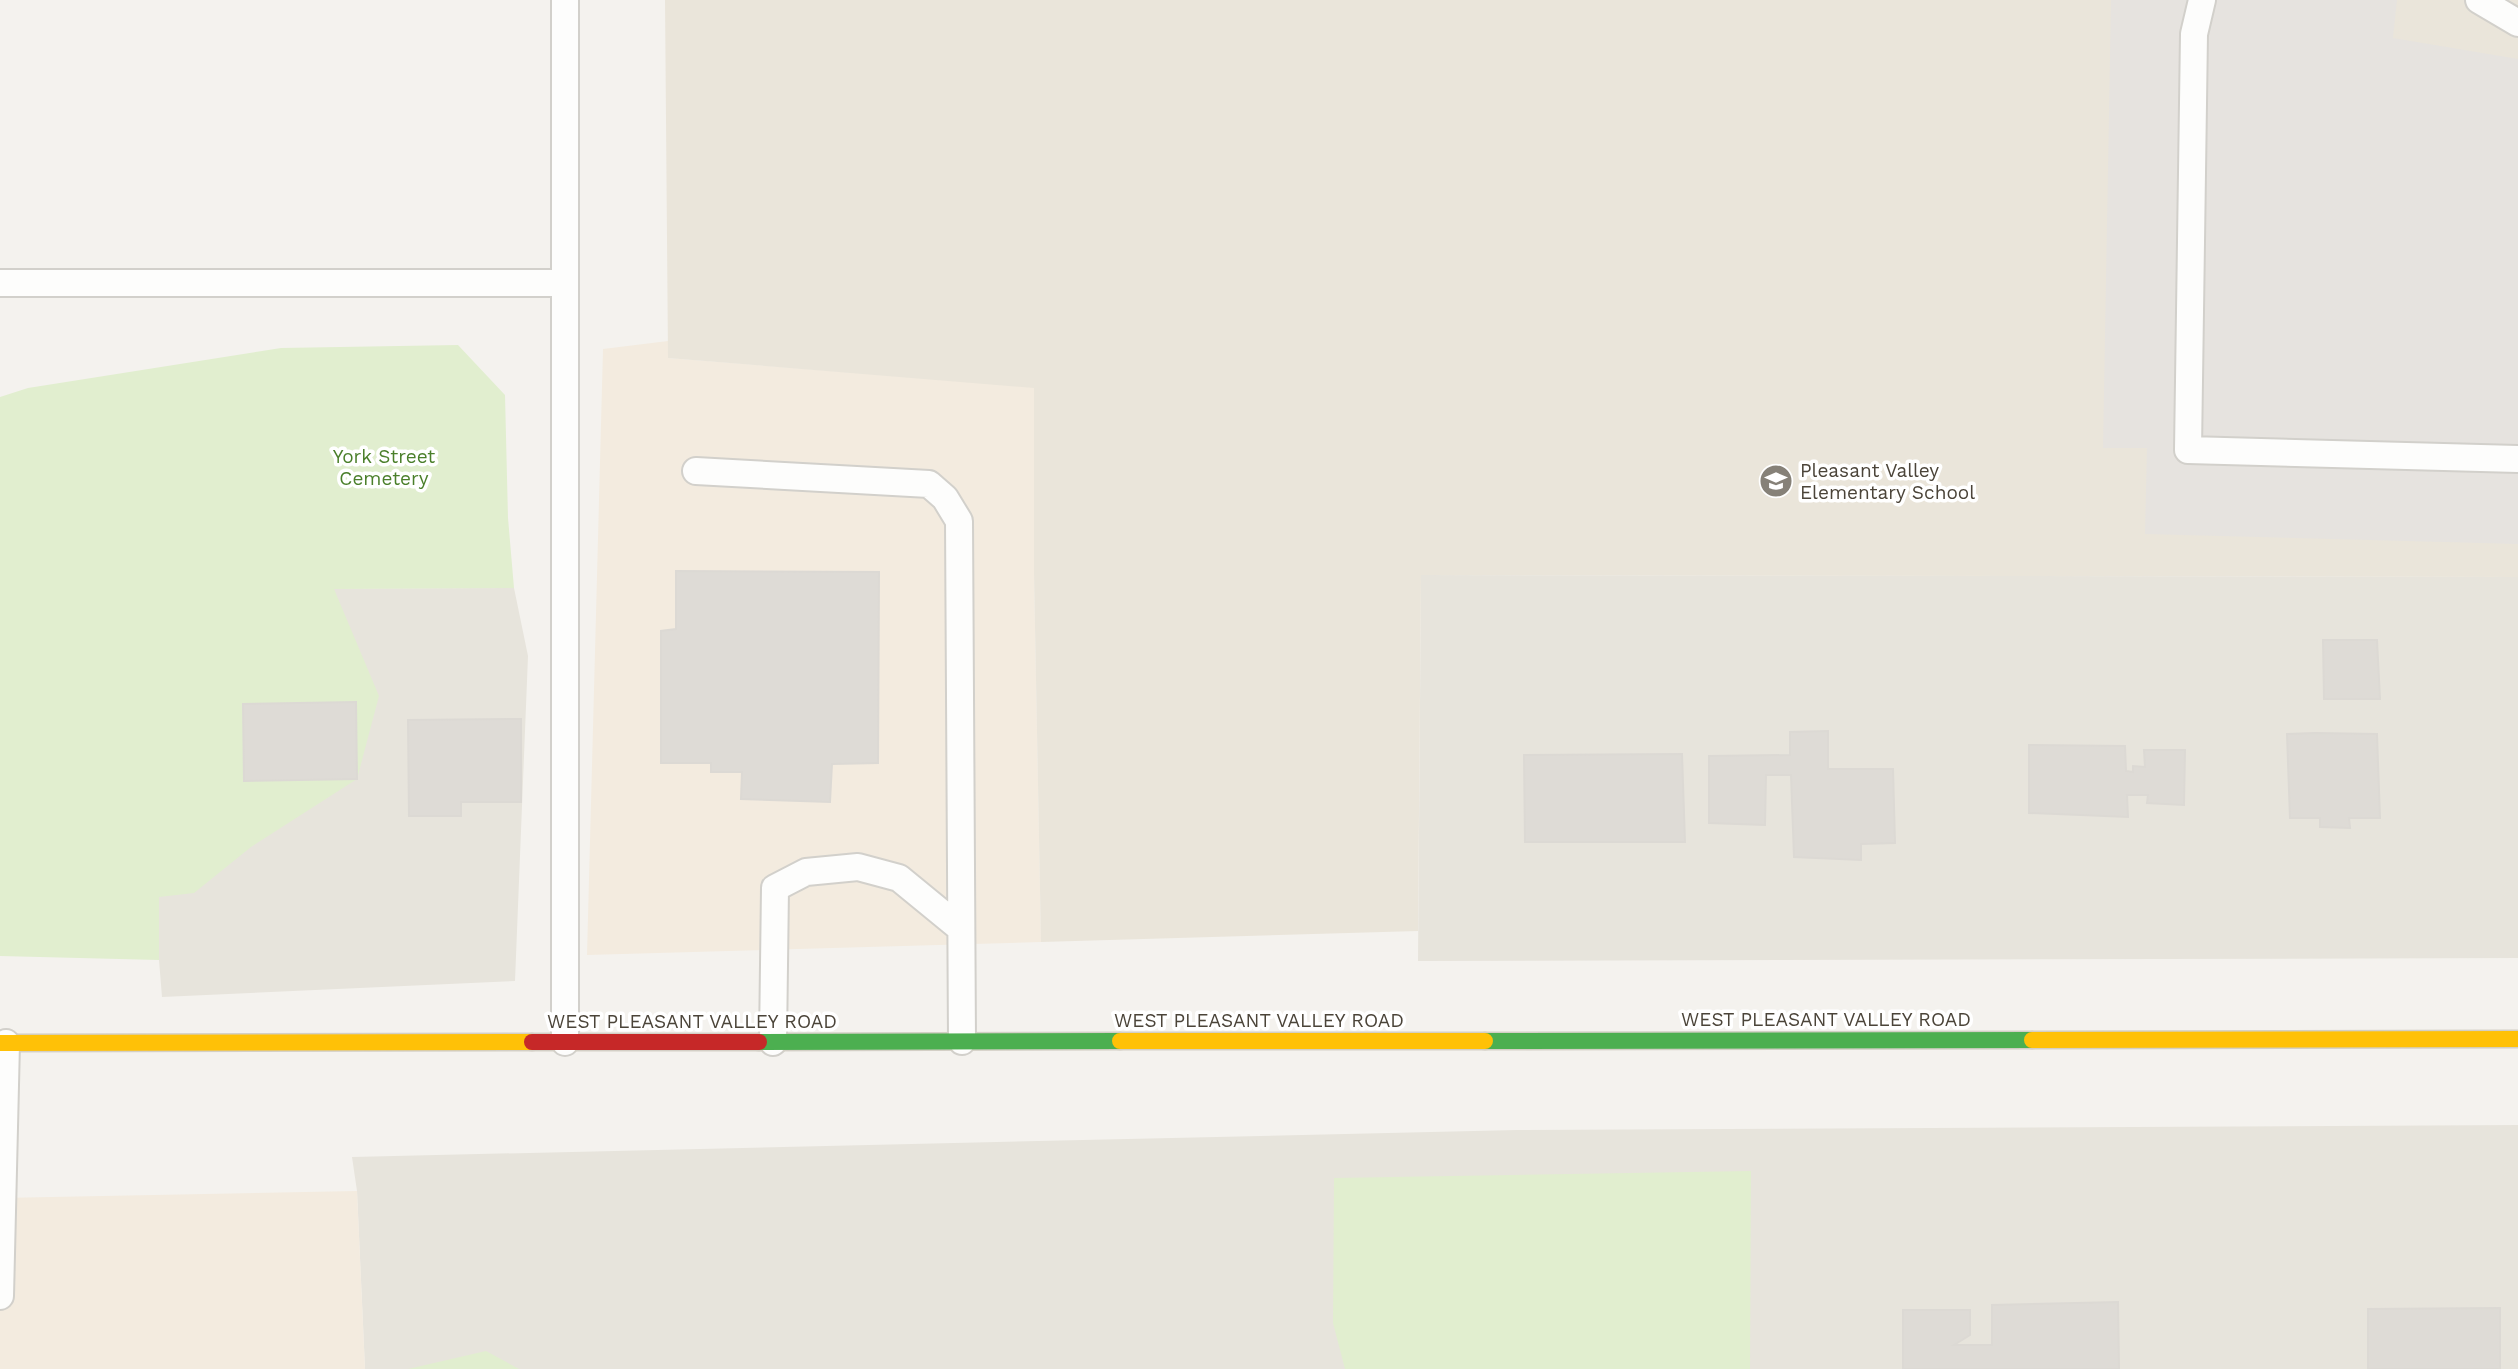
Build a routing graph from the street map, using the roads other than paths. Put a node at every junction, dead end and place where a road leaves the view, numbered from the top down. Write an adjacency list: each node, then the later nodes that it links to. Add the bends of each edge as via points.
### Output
1 (565, 0): 6 (lane)
2 (2203, 0): 7 (lane, via 2194,34 2188,450)
3 (2479, 0): 4 (lane)
4 (2518, 23)
5 (0, 283): 6 (lane)
6 (565, 283): 12 (lane)
7 (2518, 459)
8 (696, 471): 9 (lane, via 929,484 945,498 959,522)
9 (960, 928): 11 (lane); 13 (lane, via 899,878 858,867 806,872 775,888)
10 (2518, 1040): 11 (main road, WEST PLEASANT VALLEY ROAD)
11 (961, 1041): 13 (main road, WEST PLEASANT VALLEY ROAD)
12 (565, 1042): 13 (main road, WEST PLEASANT VALLEY ROAD); 14 (main road, WEST PLEASANT VALLEY ROAD)
13 (773, 1042)
14 (3, 1043): 15 (lane)
15 (0, 1296)

